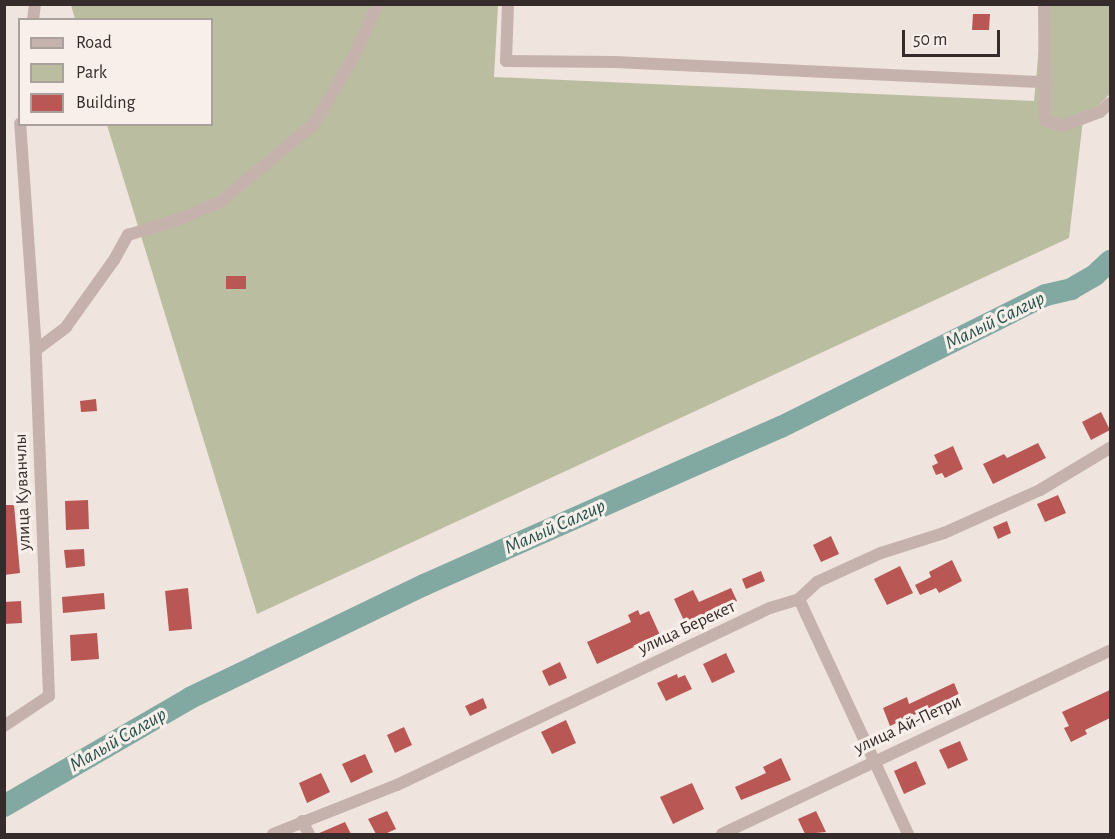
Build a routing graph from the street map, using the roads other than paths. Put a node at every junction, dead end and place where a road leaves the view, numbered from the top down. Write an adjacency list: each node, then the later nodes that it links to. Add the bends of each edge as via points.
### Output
1 (378, 4): 7 (street, via 351,62 314,124 219,202 128,235 66,327)
2 (508, 4): 4 (street, via 506,61 615,62)
3 (1044, 4): 4 (street)
4 (1046, 82): 5 (street, via 1045,120 1062,126 1100,112)
5 (1110, 104)
6 (20, 126): 7 (street, улица Куванчлы)
7 (36, 350): 11 (street, улица Куванчлы, via 49,696)
8 (1110, 448): 9 (street, улица Берекет, via 1040,490 944,533 881,553 817,582)
9 (800, 599): 12 (street); 13 (street, улица Берекет, via 770,608 397,785)
10 (1110, 651): 12 (street, улица Ай-Петри)
11 (4, 726)
12 (874, 761): 16 (street, улица Ай-Петри); 17 (street)
13 (302, 821): 14 (street, улица Берекет); 15 (street)
14 (273, 834)
15 (309, 834)
16 (722, 834)
17 (908, 834)

